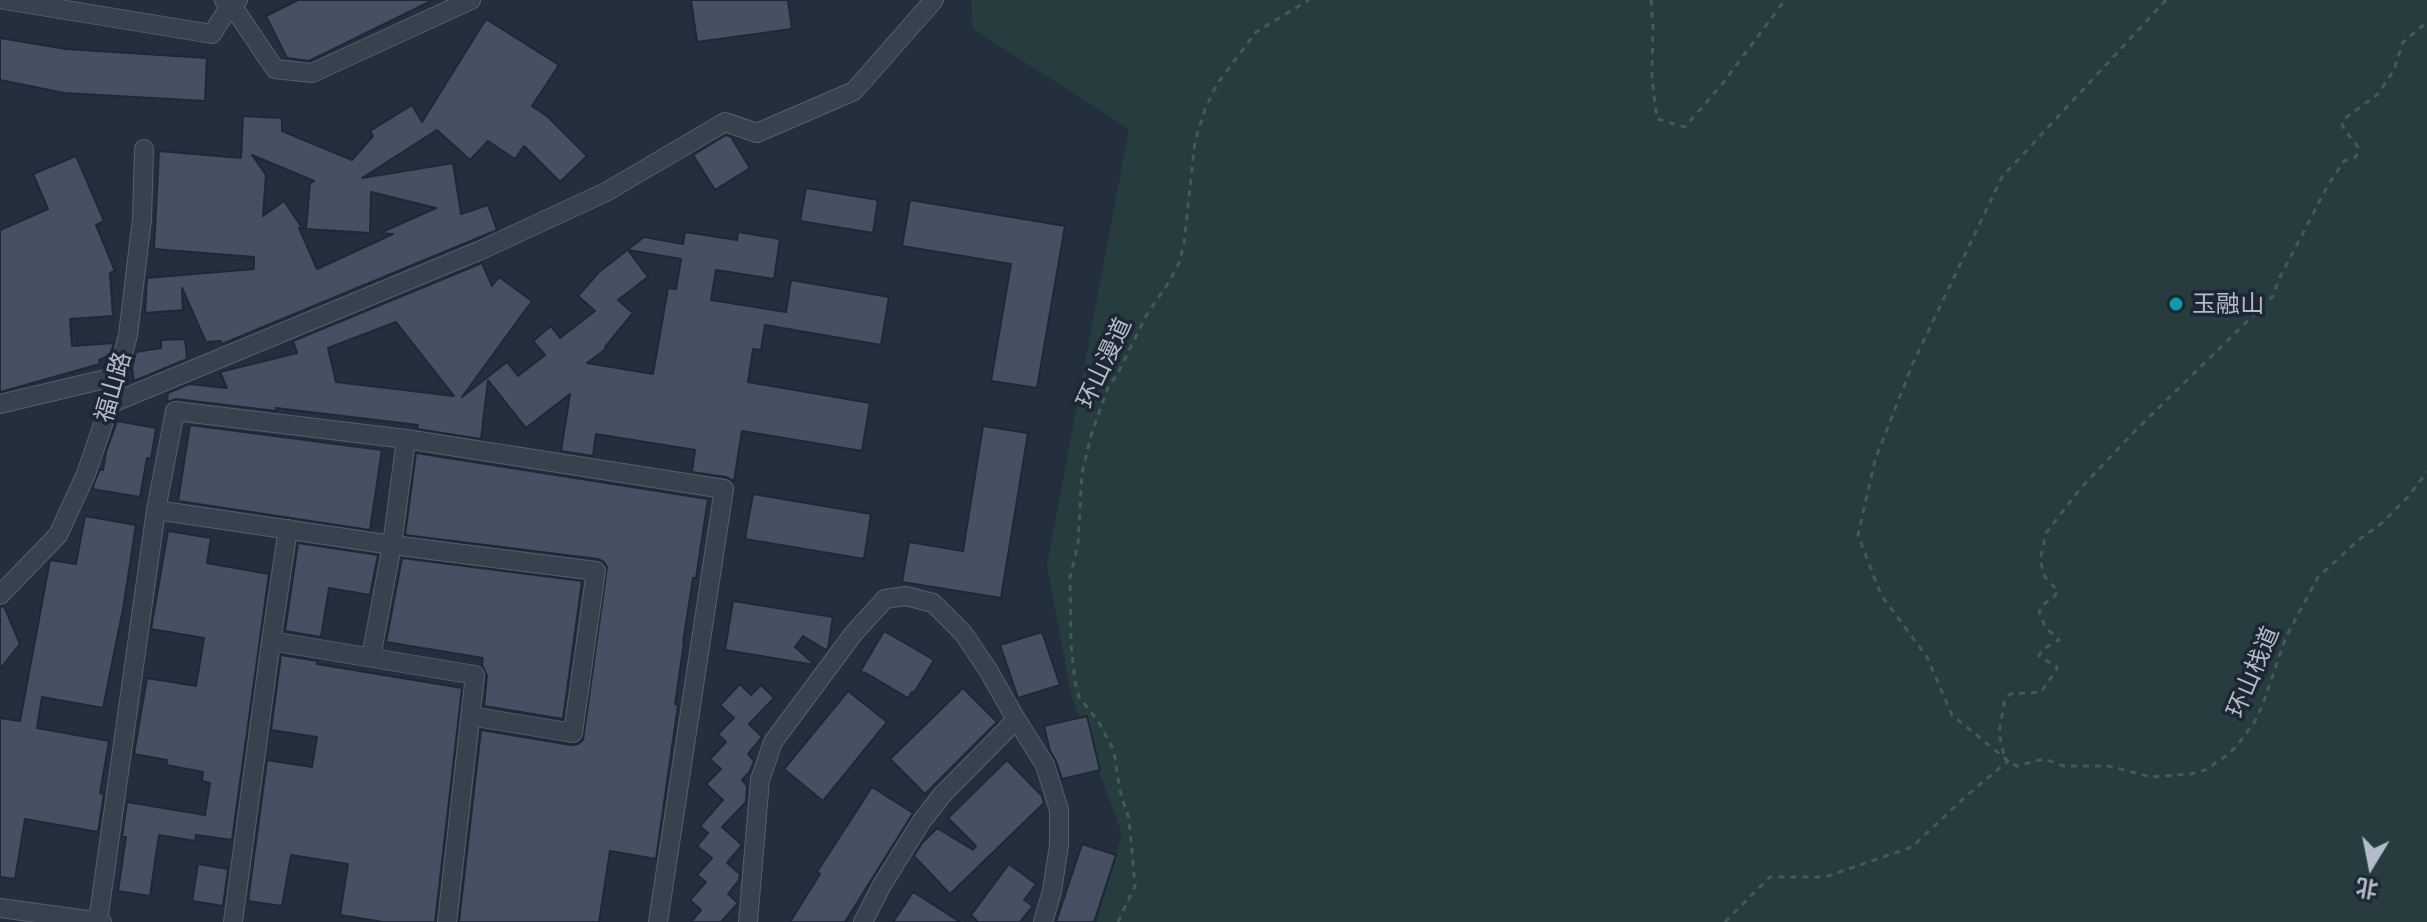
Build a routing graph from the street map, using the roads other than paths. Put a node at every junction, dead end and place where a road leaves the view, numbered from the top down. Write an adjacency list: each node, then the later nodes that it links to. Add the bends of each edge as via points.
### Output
1 (5, 0): 4 (street, via 212,34)
2 (471, 0): 4 (street, via 312,73 275,69)
3 (934, 0): 8 (street, via 854,91 757,133 725,122 606,192 495,243)
4 (231, 1)
5 (144, 149): 6 (street, 福山路, via 142,219)
6 (118, 376): 7 (street); 8 (street, 福山路)
7 (0, 404)
8 (110, 404): 13 (street, 福山路, via 58,535)
9 (406, 439): 10 (street, via 175,411); 12 (street); 22 (street, via 724,489)
10 (156, 510): 11 (street); 19 (street)
11 (288, 529): 12 (street); 14 (street)
12 (392, 545): 15 (street); 16 (street, via 596,571 573,733)
13 (0, 595)
14 (271, 641): 15 (street); 20 (street)
15 (371, 657): 16 (street, via 475,675)
16 (470, 716): 21 (street)
17 (1016, 720): 23 (street, via 963,633 933,603 906,596 885,599 773,742 760,780); 24 (street, via 921,822); 25 (street, via 1045,765 1059,810 1059,845)
18 (0, 908): 19 (street)
19 (100, 922)
20 (233, 922)
21 (447, 922)
22 (658, 922)
23 (748, 922)
24 (863, 922)
25 (1043, 922)

